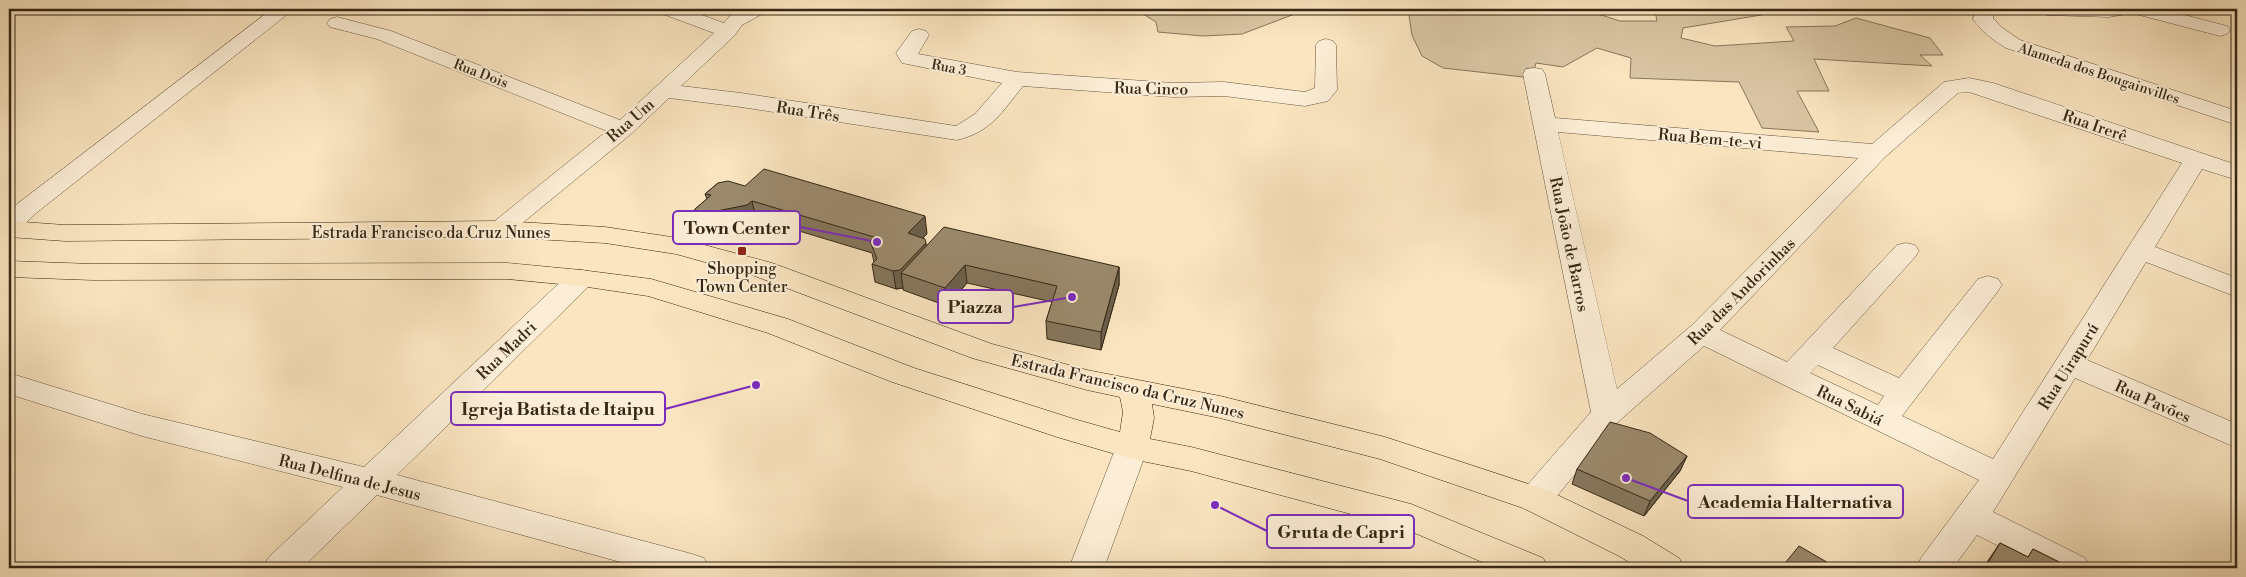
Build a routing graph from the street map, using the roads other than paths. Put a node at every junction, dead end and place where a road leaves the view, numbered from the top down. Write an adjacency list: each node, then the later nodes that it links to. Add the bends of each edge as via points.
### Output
1 (284, 9): 23 (street, via 34,203)
2 (667, 9): 9 (street)
3 (757, 9): 9 (street, Rua Um, via 735,21)
4 (1991, 9): 17 (street, Alameda dos Bougainvilles, via 1985,10 1983,19 2013,44)
5 (2047, 9): 6 (street, via 2109,12)
6 (2126, 9)
7 (2139, 9): 10 (street)
8 (337, 23): 19 (street, Rua Dois, via 384,35)
9 (728, 31): 16 (street, Rua Um)
10 (2232, 33)
11 (919, 35): 14 (street, Rua 3, via 907,53 909,59)
12 (1326, 44): 14 (street, Rua Cinco, via 1326,90 1320,96 1305,99 1224,89 1173,90)
13 (1534, 74): 18 (street, Rua João de Barros)
14 (1017, 79): 16 (street, Rua Três, via 978,126 950,133)
15 (1952, 87): 20 (street, Rua das Andorinhas); 21 (street, Rua Irerê, via 1985,88)
16 (664, 91): 19 (street, Rua Um)
17 (2237, 118)
18 (1544, 124): 20 (street, Rua Bem-te-vi); 35 (street, Rua João de Barros)
19 (623, 129): 24 (street, Rua Um)
20 (1877, 152): 31 (street, Rua das Andorinhas)
21 (2196, 160): 22 (street, Rua Irerê); 26 (street, Rua Uirapurú)
22 (2237, 173)
23 (9, 228): 24 (main road, Estrada Francisco da Cruz Nunes, via 65,233)
24 (500, 229): 34 (main road, Estrada Francisco da Cruz Nunes, via 605,235 678,246 762,269 982,351)
25 (1906, 251): 29 (street, via 1806,360 1896,402)
26 (2140, 251): 30 (street); 32 (street, Rua Uirapurú)
27 (9, 269): 28 (main road, via 92,272 507,271)
28 (581, 278): 37 (main road, via 651,288 778,326 903,375); 39 (street, Rua Madri)
29 (1988, 285)
30 (2237, 288)
31 (1701, 333): 35 (street, Rua das Andorinhas); 38 (street, Rua Sabiá)
32 (2070, 364): 36 (street, Rua Pavões); 38 (street, Rua Uirapurú)
33 (9, 383): 39 (street, Rua Delfina de Jesus, via 128,422)
34 (1133, 389): 37 (main road, via 1140,411); 40 (main road, Estrada Francisco da Cruz Nunes, via 1220,407 1385,449)
35 (1607, 414): 40 (street, Rua das Andorinhas)
36 (2237, 437)
37 (1132, 447): 44 (street); 45 (main road, via 1191,459 1411,517)
38 (1999, 476): 41 (street, Rua Uirapurú)
39 (370, 481): 42 (street, Rua Madri); 43 (street, Rua Delfina de Jesus)
40 (1535, 499): 46 (main road, Estrada Francisco da Cruz Nunes)
41 (1972, 517): 47 (street, Rua Uirapurú); 48 (street)
42 (280, 568)
43 (692, 568)
44 (1086, 568)
45 (1531, 568)
46 (1667, 568)
47 (1933, 568)
48 (2073, 568)

